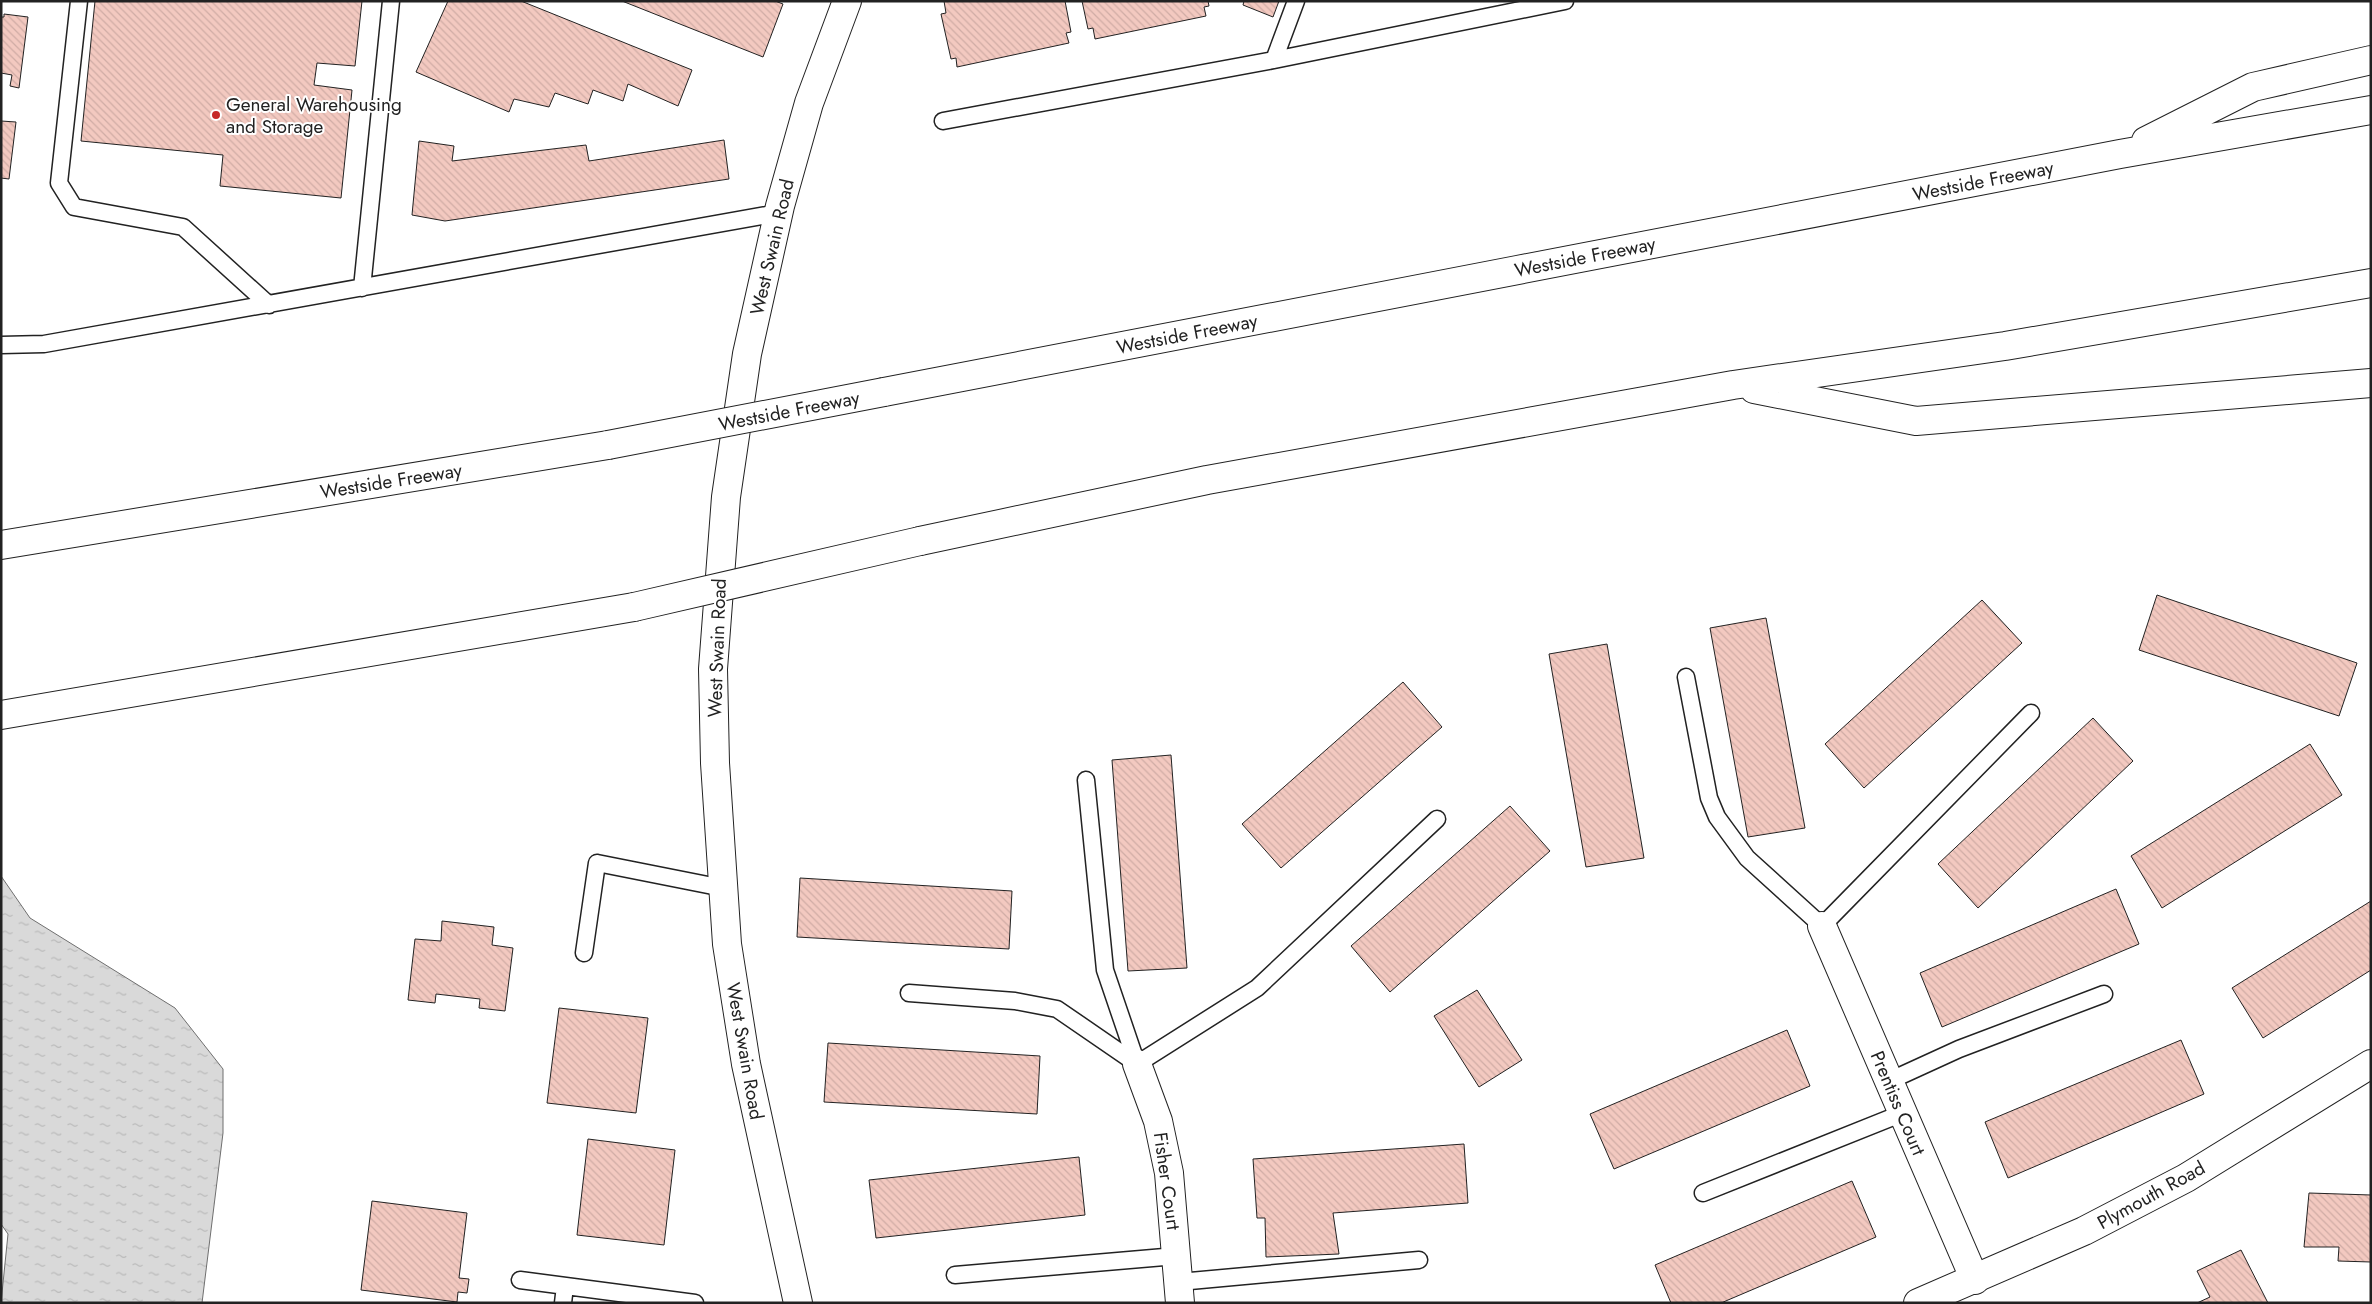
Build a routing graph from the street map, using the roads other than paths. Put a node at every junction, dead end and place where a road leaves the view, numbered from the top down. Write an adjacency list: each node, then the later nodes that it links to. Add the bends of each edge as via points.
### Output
1 (79, 1): 14 (lane, via 59,183 74,207 183,227)
2 (390, 1): 13 (lane)
3 (847, 1): 11 (main road, West Swain Road, via 809,103)
4 (1296, 1): 6 (lane)
5 (1565, 1): 6 (lane)
6 (1274, 60): 9 (lane)
7 (2371, 60): 10 (main road, via 2252,87)
8 (2371, 110): 10 (main road, Westside Freeway)
9 (943, 121)
10 (2120, 154): 18 (main road, Westside Freeway, bridge, via 608,445)
11 (778, 213): 13 (lane); 24 (main road, West Swain Road, via 748,354 726,497 713,669)
12 (2371, 283): 17 (main road, via 2005,346)
13 (362, 288): 14 (lane)
14 (269, 305): 15 (lane, via 44,344)
15 (1, 345)
16 (2371, 383): 17 (main road, via 1916,421)
17 (1733, 385): 21 (main road, bridge, via 1207,480 920,541 634,607)
18 (1, 545)
19 (1686, 677): 25 (lane, via 1709,798 1717,817 1747,858)
20 (2031, 713): 25 (lane)
21 (1, 715)
22 (1086, 780): 29 (lane, via 1105,970)
23 (1437, 819): 29 (lane, via 1257,988)
24 (723, 888): 26 (lane, via 597,863); 42 (main road, West Swain Road, via 727,944 746,1064)
25 (1822, 926): 31 (main road, Prentiss Court)
26 (584, 954)
27 (909, 993): 29 (lane, via 1015,1000 1057,1009)
28 (2104, 994): 31 (lane)
29 (1137, 1064): 37 (main road, Fisher Court, via 1158,1121 1170,1173)
30 (2371, 1064): 38 (main road, Plymouth Road, via 2186,1178 2084,1232)
31 (1889, 1080): 32 (main road, Prentiss Court)
32 (1903, 1113): 33 (lane); 38 (main road, Prentiss Court)
33 (1703, 1193)
34 (1419, 1260): 37 (lane)
35 (955, 1275): 37 (lane)
36 (520, 1280): 39 (lane)
37 (1178, 1280)
38 (1975, 1280): 43 (main road, Plymouth Road)
39 (566, 1286): 40 (lane); 41 (lane)
40 (563, 1303)
41 (695, 1303)
42 (798, 1303)
43 (1918, 1303)

